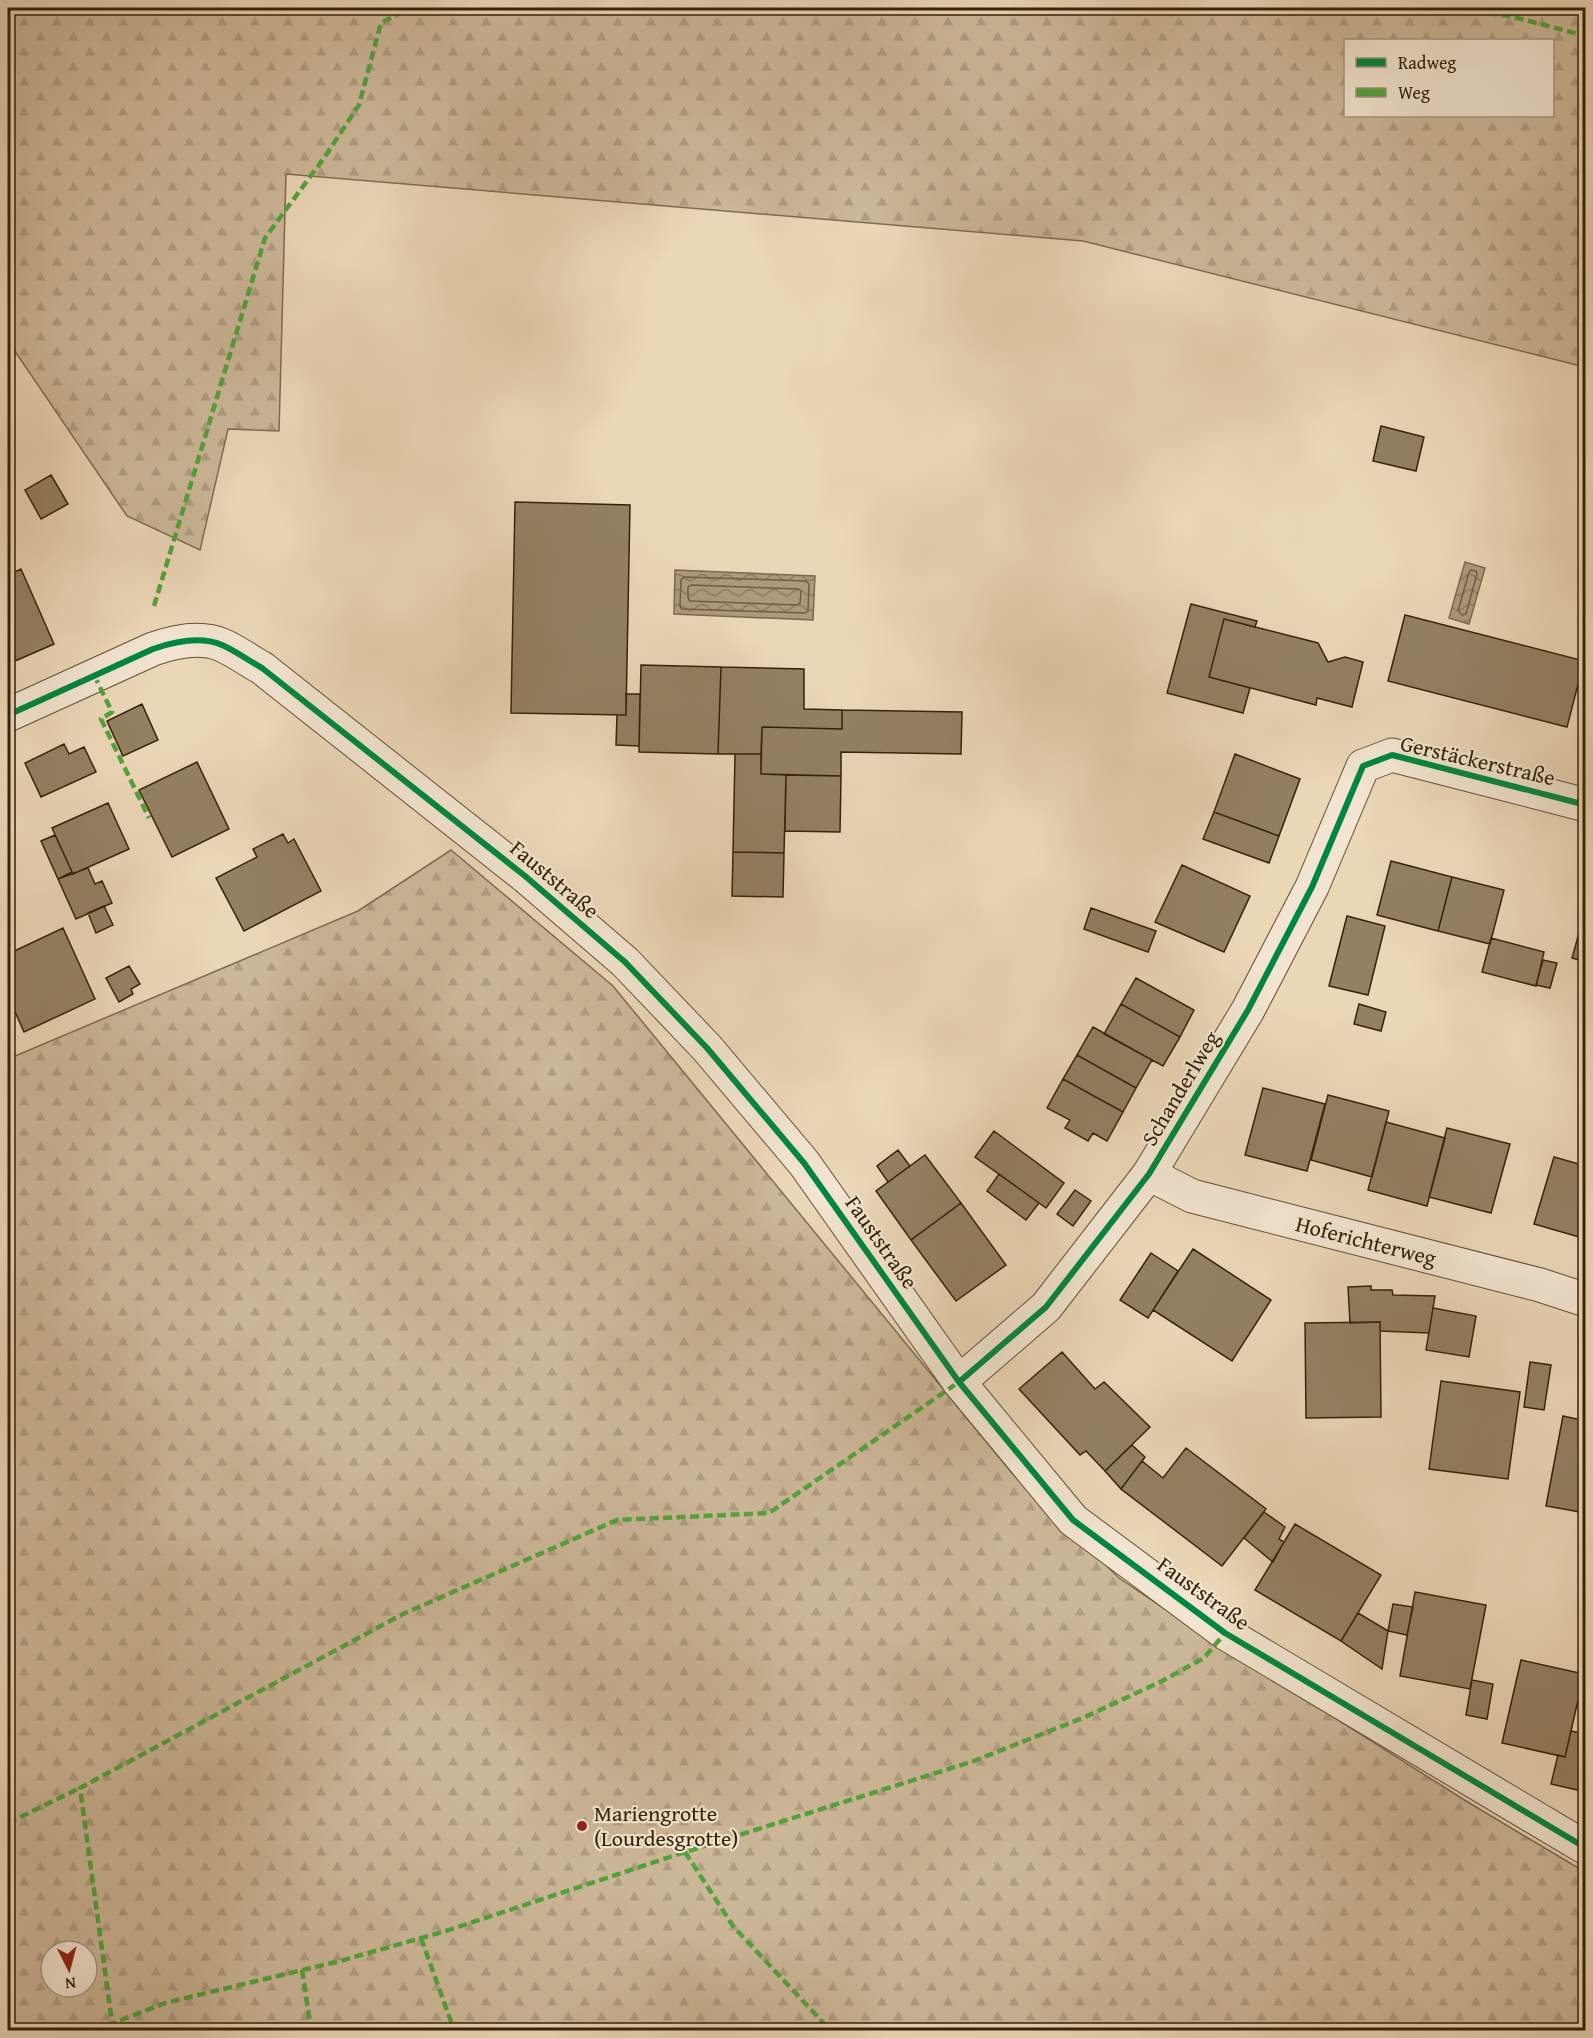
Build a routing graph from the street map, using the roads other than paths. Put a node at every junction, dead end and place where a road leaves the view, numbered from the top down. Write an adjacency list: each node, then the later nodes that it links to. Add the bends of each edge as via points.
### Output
1 (8, 715): 6 (street, Fauststraße, via 169,644 220,644 262,668 525,876 625,962 707,1048 804,1162)
2 (1363, 766): 3 (street, Gerstäckerstraße, via 1392,755); 4 (street, Schanderlweg, via 1312,887 1248,1010)
3 (1586, 805)
4 (1149, 1174): 5 (street, Hoferichterweg, via 1192,1196); 6 (street, Schanderlweg, via 1046,1307)
5 (1586, 1300)
6 (959, 1382): 7 (street, Fauststraße, via 1073,1520 1225,1633)
7 (1586, 1848)

